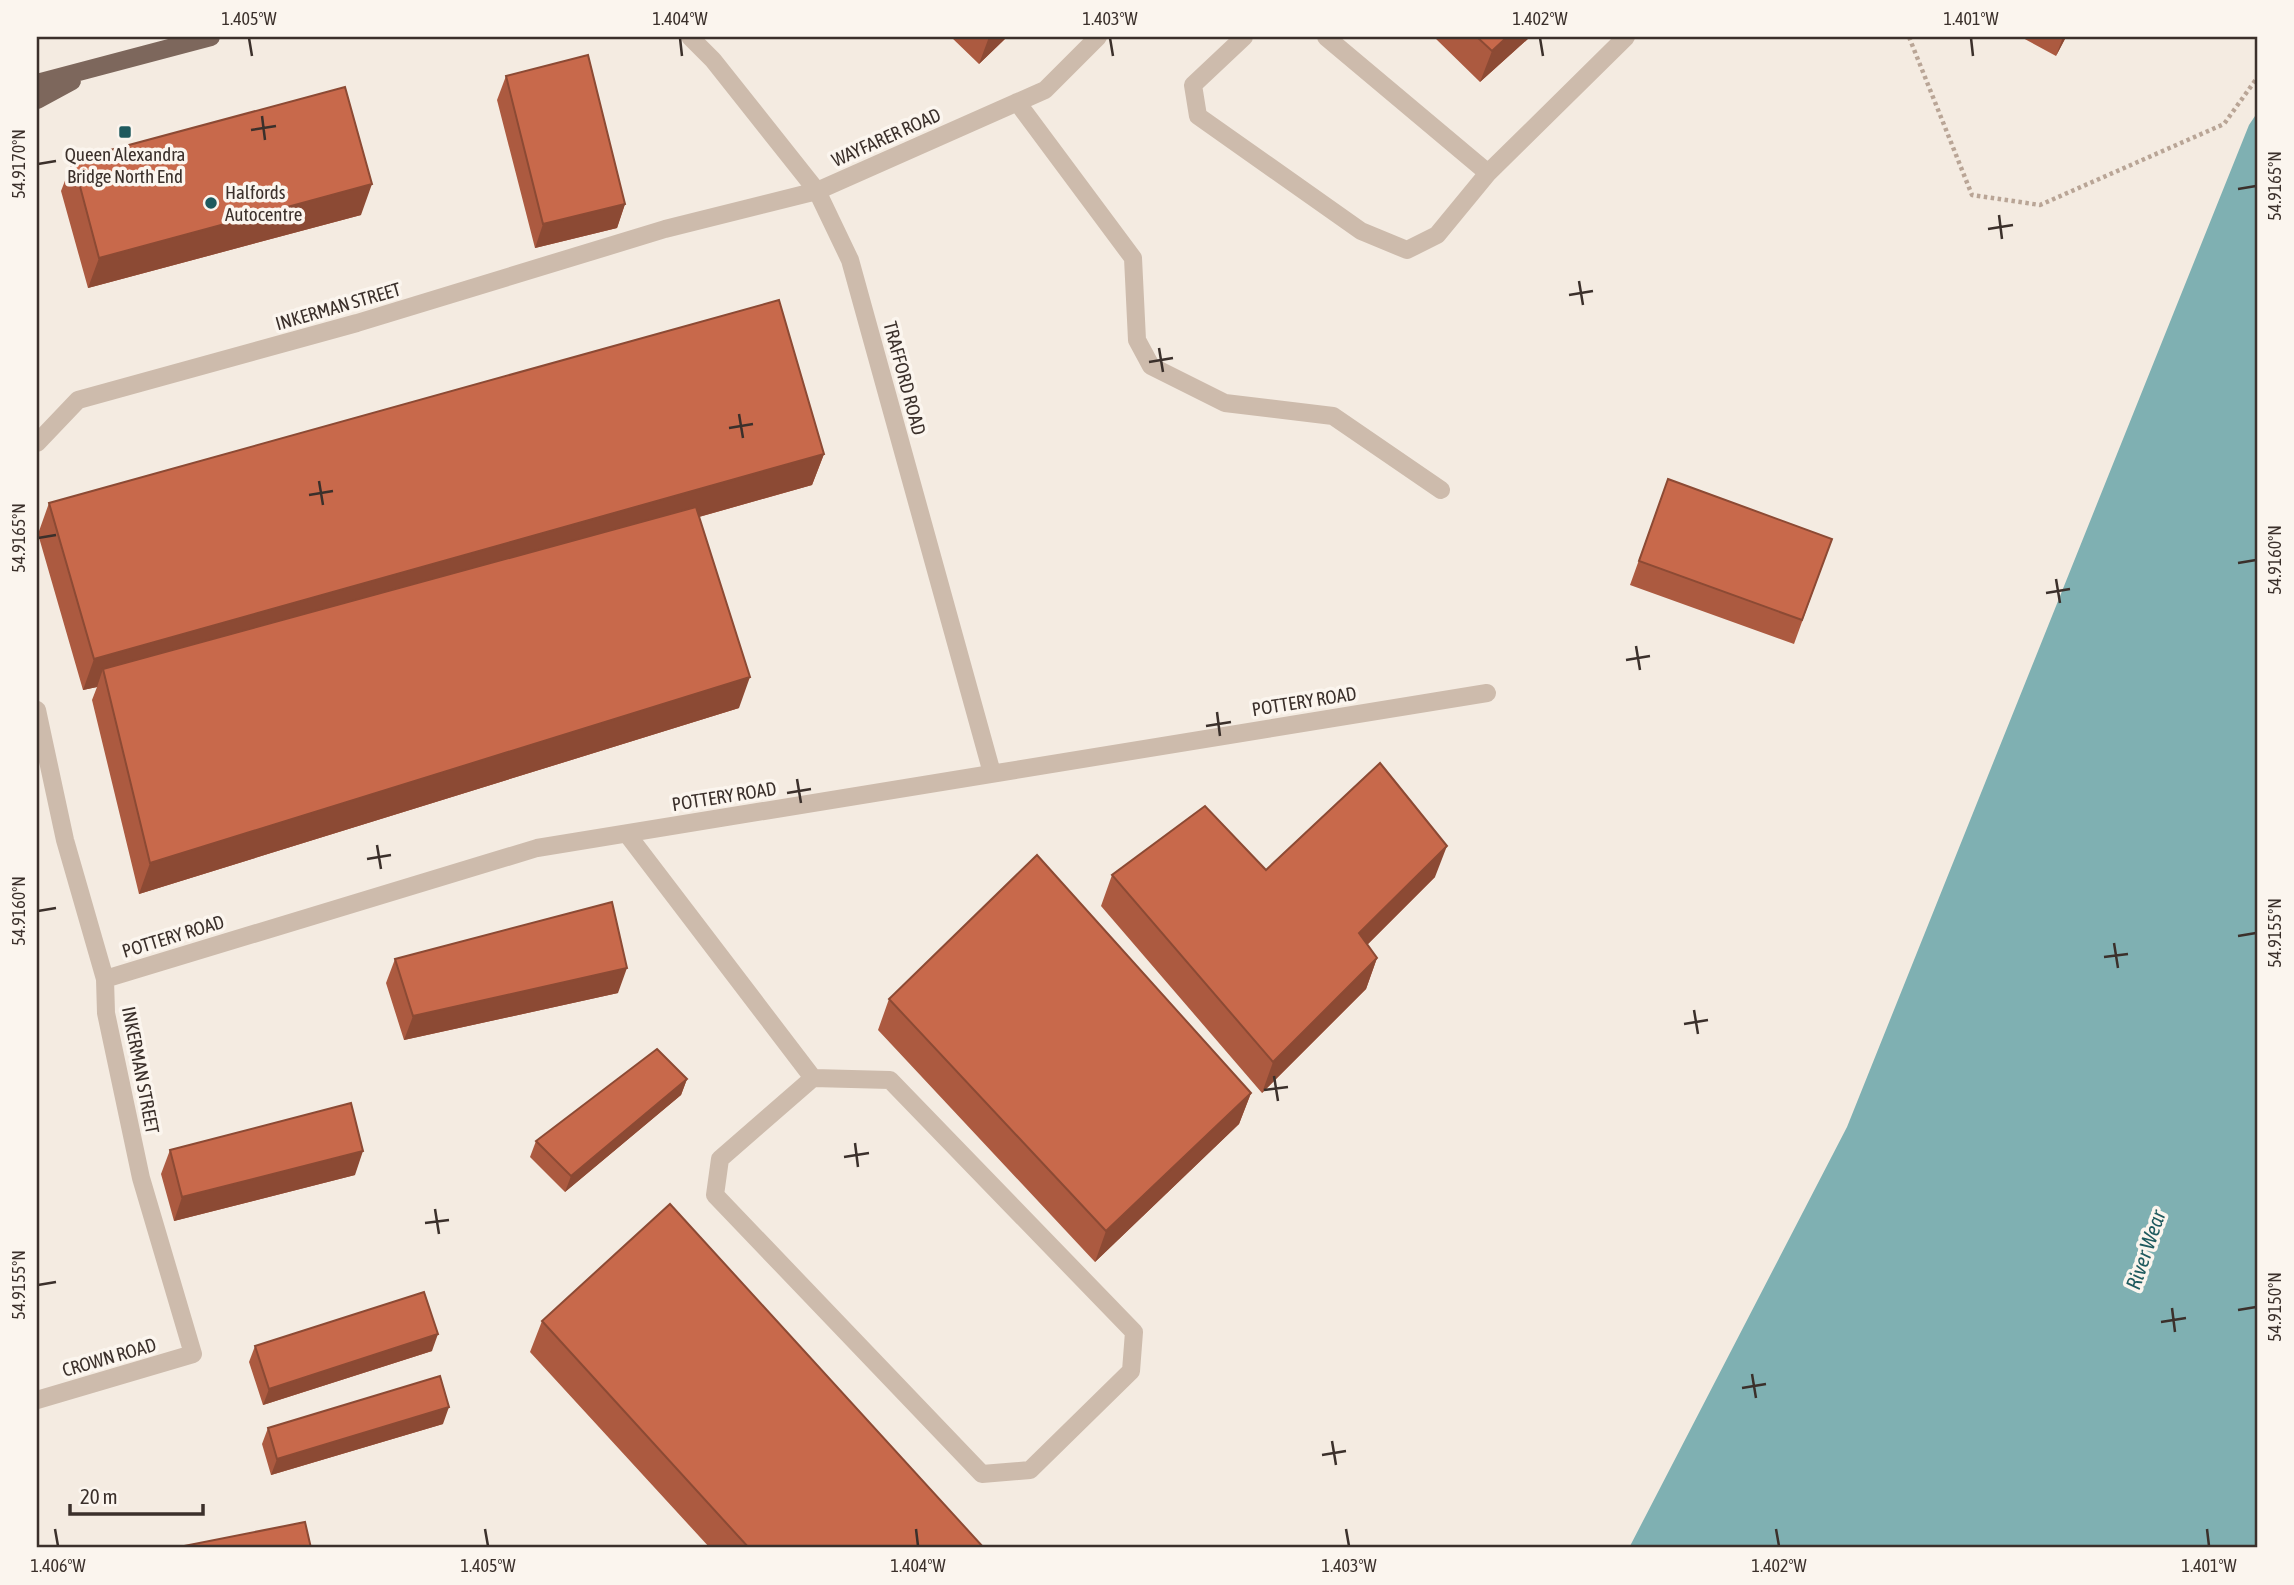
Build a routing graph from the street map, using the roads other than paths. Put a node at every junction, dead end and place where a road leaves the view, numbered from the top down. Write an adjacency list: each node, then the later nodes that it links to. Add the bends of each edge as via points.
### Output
1 (211, 37): 7 (main road)
2 (690, 37): 12 (street, TRAFFORD ROAD)
3 (1098, 37): 10 (street, WAYFARER ROAD, via 1045,90)
4 (1244, 37): 11 (street, via 1194,85 1198,116 1361,231 1407,250 1437,235)
5 (1326, 37): 11 (street)
6 (1626, 37): 11 (street)
7 (90, 71): 8 (main road); 9 (main road)
8 (37, 83)
9 (37, 100)
10 (1017, 102): 12 (street, WAYFARER ROAD); 15 (street, via 1133,258 1137,340 1151,366 1225,403 1333,416)
11 (1488, 173)
12 (817, 191): 13 (street, WAYFARER ROAD); 18 (street, TRAFFORD ROAD, via 850,260)
13 (666, 229): 14 (street, INKERMAN STREET, via 357,323 78,400)
14 (37, 443)
15 (1441, 490)
16 (1487, 693): 18 (street, POTTERY ROAD)
17 (37, 710): 20 (street, INKERMAN STREET, via 65,840)
18 (992, 774): 19 (street, POTTERY ROAD)
19 (626, 834): 20 (street, POTTERY ROAD, via 537,848); 21 (street)
20 (105, 979): 22 (street, INKERMAN STREET, via 106,1013 141,1178)
21 (813, 1078): 21 (street, via 890,1080 1134,1332 1131,1371 1030,1470 982,1474 715,1195 720,1159)
22 (193, 1354): 23 (street, CROWN ROAD)
23 (37, 1400)

